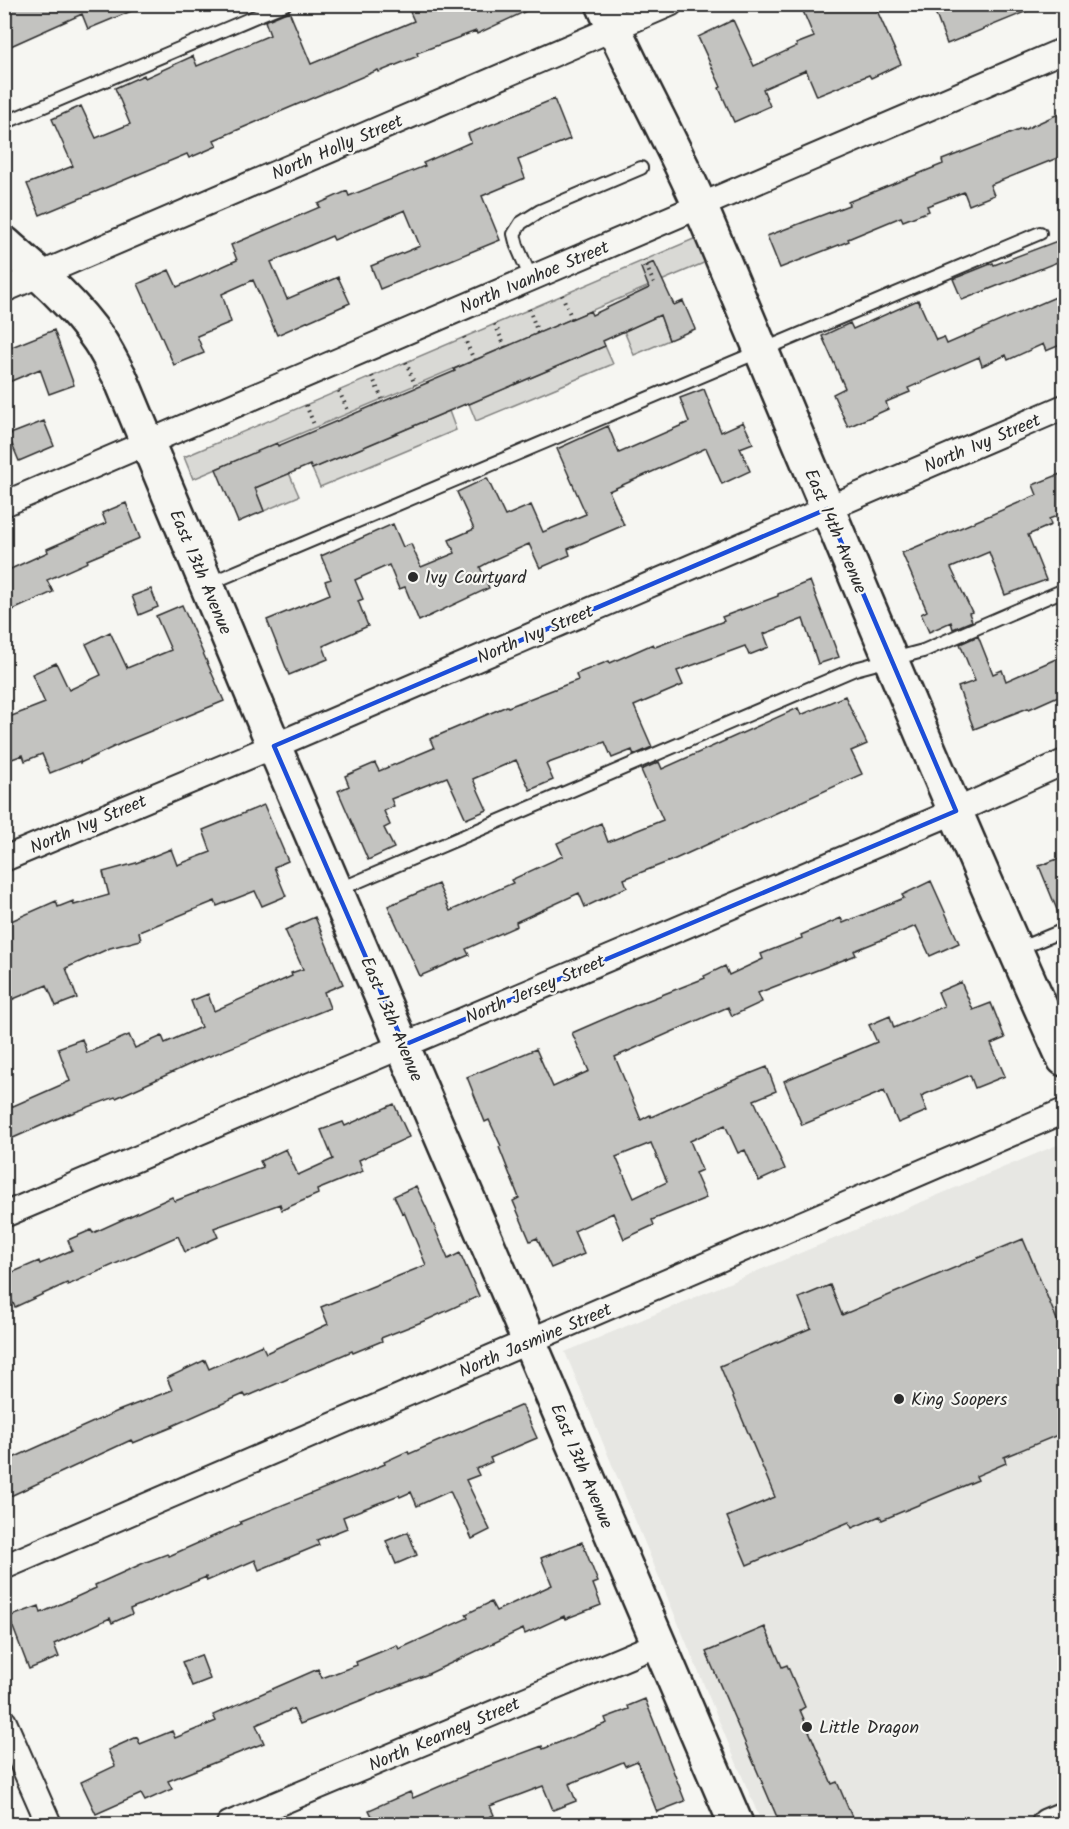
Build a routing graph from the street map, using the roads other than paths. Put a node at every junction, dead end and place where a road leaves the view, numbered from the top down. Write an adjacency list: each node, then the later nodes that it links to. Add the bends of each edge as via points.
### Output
1 (285, 4): 5 (lane)
2 (670, 4): 3 (street, North Holly Street)
3 (608, 16): 7 (main road, East 14th Avenue); 10 (street, North Holly Street)
4 (1065, 50): 7 (street, North Ivanhoe Street)
5 (4, 123)
6 (640, 168): 11 (lane, via 521,223 514,234)
7 (699, 206): 11 (street, North Ivanhoe Street); 13 (main road, East 14th Avenue)
8 (1040, 233): 13 (lane)
9 (4, 243): 10 (main road, East 13th Avenue)
10 (41, 275): 12 (street, North Holly Street); 15 (main road, East 13th Avenue, via 87,323 107,353)
11 (531, 278): 15 (street, North Ivanhoe Street)
12 (4, 290)
13 (760, 350): 17 (main road, East 14th Avenue); 18 (lane)
14 (1065, 407): 17 (street, North Ivy Street)
15 (147, 444): 16 (street, North Ivanhoe Street); 18 (main road, East 13th Avenue)
16 (4, 504)
17 (827, 509): 20 (main road, East 14th Avenue); 21 (street, North Ivy Street)
18 (207, 585): 21 (main road, East 13th Avenue)
19 (1065, 590): 20 (lane, via 923,651)
20 (891, 660): 23 (main road, East 14th Avenue); 25 (lane, via 855,669)
21 (274, 746): 24 (street, North Ivy Street); 25 (main road, East 13th Avenue)
22 (1065, 762): 23 (street, North Jersey Street)
23 (956, 811): 27 (main road, East 14th Avenue); 28 (street, North Jersey Street)
24 (4, 859)
25 (337, 890): 28 (main road, East 13th Avenue)
26 (1065, 930): 27 (lane)
27 (1015, 951): 29 (main road, East 14th Avenue)
28 (404, 1045): 31 (street, North Jersey Street); 32 (main road, East 13th Avenue)
29 (1065, 1059)
30 (1065, 1111): 32 (street, North Jasmine Street)
31 (4, 1215)
32 (530, 1342): 33 (street, North Jasmine Street); 34 (main road, East 13th Avenue)
33 (4, 1567)
34 (658, 1644): 38 (street, North Kearney Street); 39 (main road, East 13th Avenue)
35 (4, 1722): 37 (street)
36 (1065, 1817): 40 (street)
37 (49, 1824)
38 (230, 1824)
39 (736, 1824)
40 (1047, 1824)

